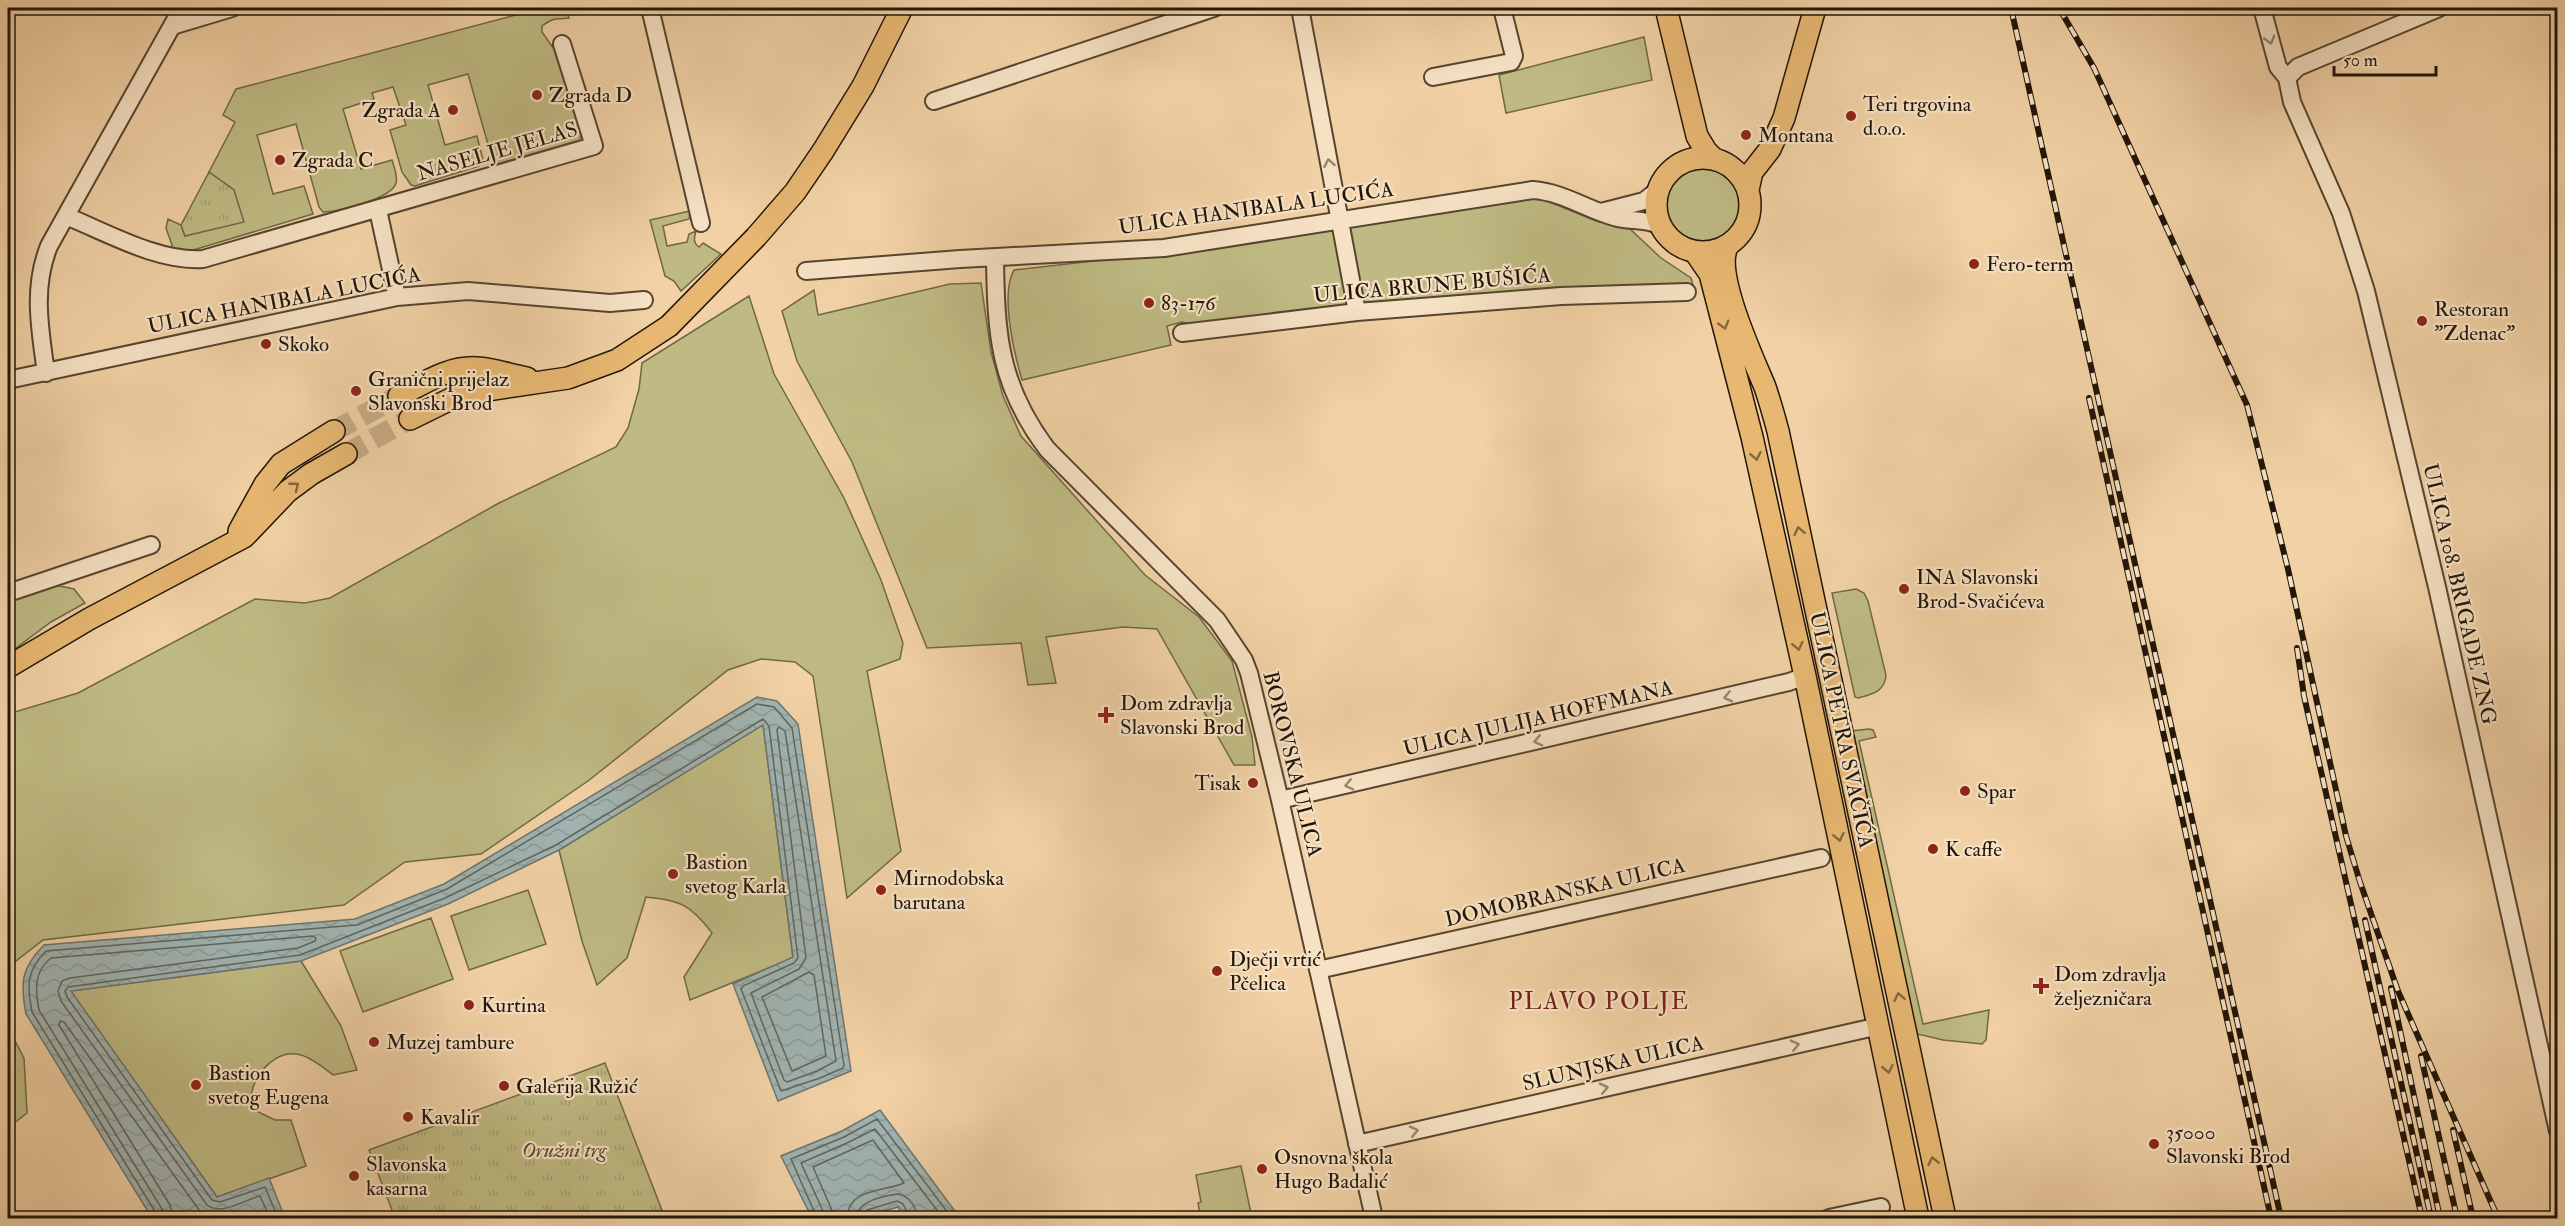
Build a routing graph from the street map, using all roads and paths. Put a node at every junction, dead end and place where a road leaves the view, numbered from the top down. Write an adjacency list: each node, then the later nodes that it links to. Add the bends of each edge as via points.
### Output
1 (182, 8): 13 (street)
2 (232, 8): 13 (street)
3 (650, 8): 27 (street)
4 (902, 8): 40 (main road, via 863,86 824,151 756,237 650,340 617,360)
5 (1214, 8): 17 (street)
6 (1300, 8): 26 (street, one-way to 6)
7 (1502, 8): 16 (street, via 1514,56 1511,62)
8 (1656, 8): 20 (main road, via 1682,139)
9 (1666, 8): 19 (main road, via 1696,136 1706,152)
10 (1815, 8): 18 (main road, via 1789,103)
11 (2262, 8): 15 (street, ULICA 108. BRIGADE ZNG, one-way to 15)
12 (2439, 8): 15 (street)
13 (172, 26): 25 (street)
14 (562, 44): 23 (street, NASELJE JELAS, via 594,146)
15 (2284, 75): 54 (street, ULICA 108. BRIGADE ZNG, via 2344,222 2366,291 2437,587)
16 (1433, 77)
17 (934, 101)
18 (1776, 134): 19 (main road, via 1741,158); 22 (main road, via 1752,172)
19 (1718, 160): 20 (main road, via 1690,159); 22 (main road, via 1737,173)
20 (1678, 165): 21 (main road)
21 (1658, 190): 24 (street, via 1644,201); 28 (main road)
22 (1748, 190): 29 (main road, via 1747,223)
23 (378, 210): 25 (street, NASELJE JELAS, via 203,259 182,260); 34 (street)
24 (1600, 213): 26 (street, ULICA HANIBALA LUCIĆA, via 1556,193 1533,190); 28 (street, ULICA HANIBALA LUCIĆA)
25 (66, 216): 38 (street, via 41,266 38,298)
26 (1339, 221): 31 (street, ULICA HANIBALA LUCIĆA, via 1164,248); 36 (street)
27 (700, 223)
28 (1660, 226): 30 (main road, via 1675,243)
29 (1727, 247): 30 (main road); 60 (main road, ULICA PETRA SVAČIĆA, one-way to 29, via 1778,431 1727,282 1723,260)
30 (1695, 252): 49 (main road, ULICA PETRA SVAČIĆA, one-way to 49, via 1710,274 1728,339)
31 (994, 258): 32 (street, ULICA HANIBALA LUCIĆA); 50 (street, BOROVSKA ULICA, via 1004,364 1018,404 1047,448 1217,620 1230,639 1249,673)
32 (806, 271)
33 (1687, 292): 36 (street, ULICA BRUNE BUŠIĆA, via 1561,296)
34 (397, 297): 35 (street, ULICA HANIBALA LUCIĆA, via 468,291 610,303); 38 (street, ULICA HANIBALA LUCIĆA)
35 (644, 300)
36 (1357, 312): 37 (street, ULICA BRUNE BUŠIĆA)
37 (1182, 333)
38 (46, 373): 39 (street, ULICA HANIBALA LUCIĆA)
39 (8, 380)
40 (548, 381): 41 (main road, via 463,368 444,373); 42 (main road, via 461,394)
41 (399, 396)
42 (410, 419)
43 (334, 431): 46 (main road, via 281,464 265,484 241,529)
44 (345, 454): 46 (main road, one-way to 44, via 249,533 298,483)
45 (151, 545): 47 (street)
46 (222, 548): 48 (main road)
47 (8, 592)
48 (8, 667)
49 (1805, 676): 50 (street, ULICA JULIJA HOFFMANA, one-way to 50); 53 (main road, ULICA PETRA SVAČIĆA, one-way to 53)
50 (1280, 800): 52 (street, BOROVSKA ULICA)
51 (1821, 858): 52 (street, DOMOBRANSKA ULICA)
52 (1318, 970): 55 (street, BOROVSKA ULICA)
53 (1879, 1026): 55 (street, SLUNJSKA ULICA, one-way to 53); 59 (main road, ULICA PETRA SVAČIĆA, one-way to 59)
54 (2558, 1131)
55 (1357, 1144): 57 (street, BOROVSKA ULICA)
56 (1881, 1207): 58 (street)
57 (1374, 1218)
58 (1829, 1218)
59 (1918, 1218)
60 (1945, 1218)

